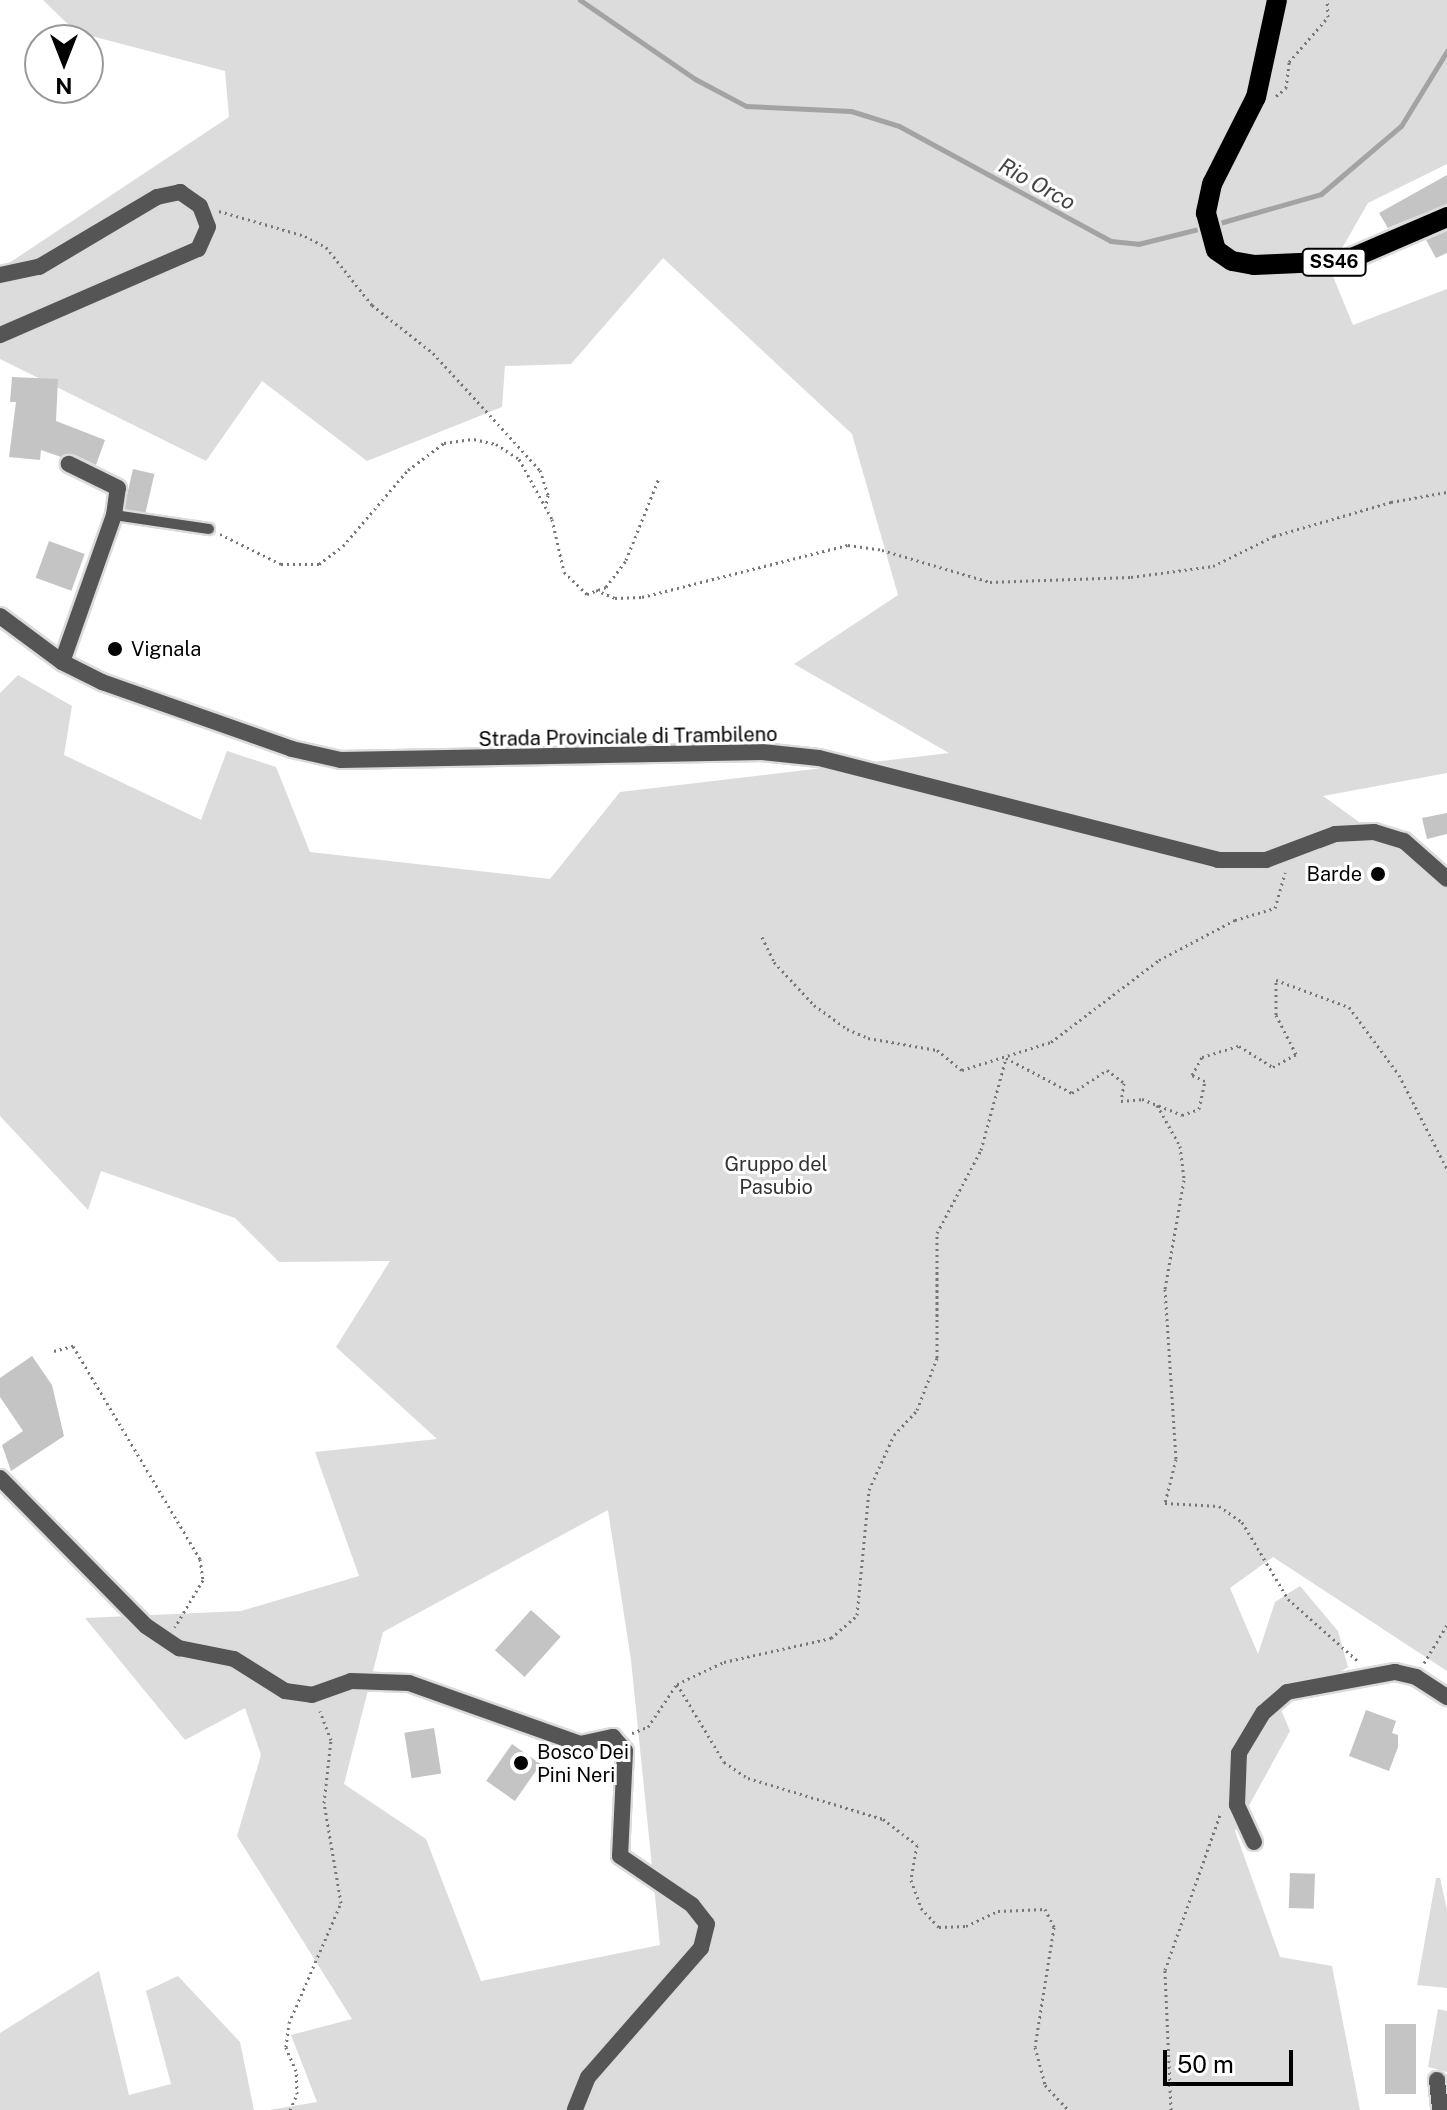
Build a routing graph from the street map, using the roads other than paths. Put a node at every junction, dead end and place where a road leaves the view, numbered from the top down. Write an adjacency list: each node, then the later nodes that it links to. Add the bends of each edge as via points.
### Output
1 (1277, 0): 2 (main road, SS46, via 1256,97 1212,184 1206,213 1216,250 1232,261 1254,265 1345,261)
2 (1447, 217)
3 (0, 275): 4 (street, via 39,267 157,197 180,192 200,206 208,227 198,249)
4 (0, 335)
5 (69, 464): 6 (street, via 118,488)
6 (114, 515): 7 (lane); 9 (street)
7 (209, 529)
8 (0, 616): 9 (street, Strada Provinciale di Trambileno)
9 (62, 662): 10 (street, Strada Provinciale di Trambileno, via 116,687 292,749 341,760 762,752 819,758 1218,860 1266,860 1335,834 1374,832 1404,841)
10 (1447, 879)
11 (0, 1478): 15 (street, via 146,1626 200,1654 234,1659 285,1691 312,1695 351,1681 409,1683 580,1744 613,1737 625,1751 620,1856 692,1905 707,1924 701,1948 588,2077)
12 (1447, 1697): 13 (street, via 1416,1677 1376,1675 1287,1692 1249,1732 1239,1753 1237,1805)
13 (1254, 1842)
14 (1437, 2080): 16 (street)
15 (575, 2110)
16 (1440, 2110)

